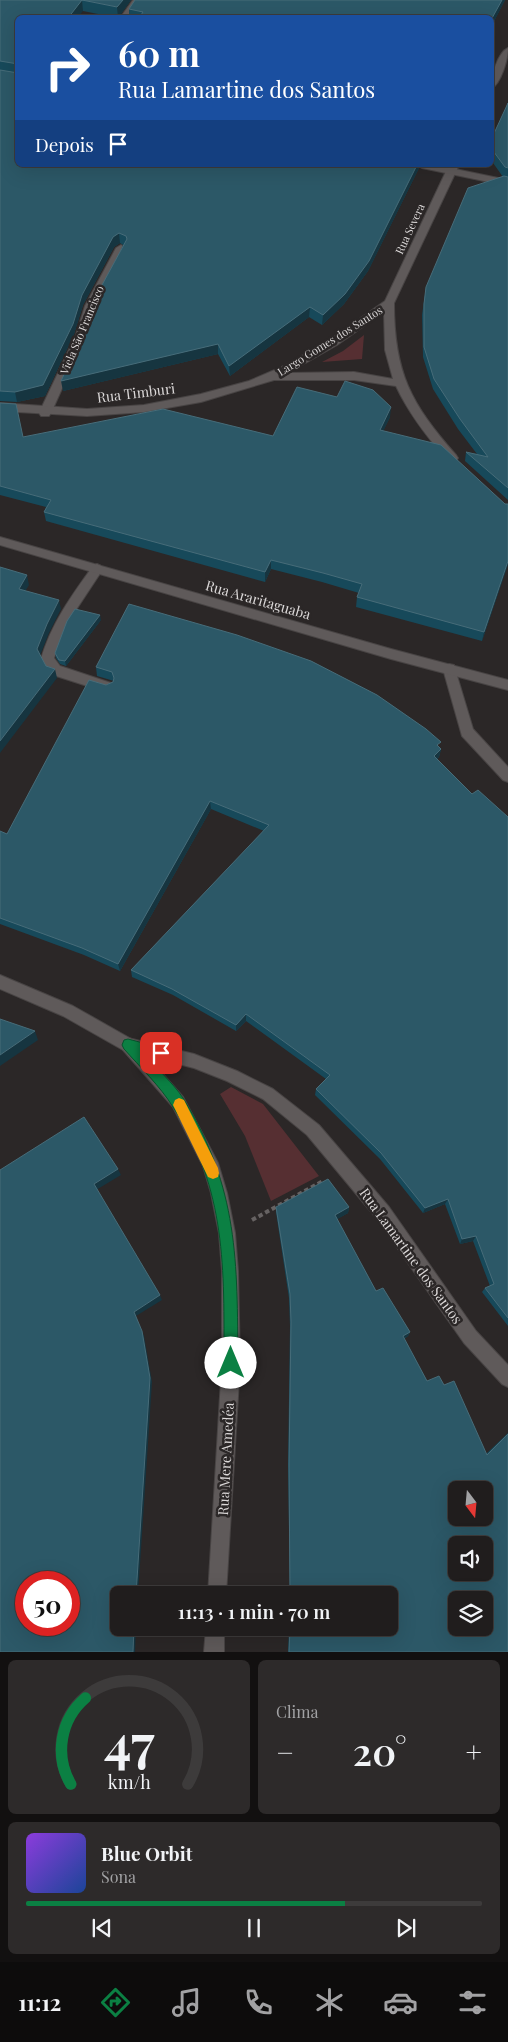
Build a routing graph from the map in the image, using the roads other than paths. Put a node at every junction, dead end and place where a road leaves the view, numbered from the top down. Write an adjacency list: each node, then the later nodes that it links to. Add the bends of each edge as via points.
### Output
1 (137, 0): 2 (street)
2 (126, 15)
3 (508, 51): 4 (street)
4 (494, 80)
5 (453, 168): 6 (street); 8 (street, Rua Severa)
6 (508, 183)
7 (121, 248): 12 (street, Viela São Francisco, via 90,306 73,354)
8 (389, 303): 9 (street, Largo Gomes dos Santos, via 329,344); 10 (street, Largo Gomes dos Santos, via 389,345)
9 (272, 377): 10 (street, Largo Gomes dos Santos, via 354,376); 12 (street, Rua Timburi, via 180,404 101,414)
10 (398, 383): 13 (street, via 425,428)
11 (0, 407): 12 (street, Rua Timburi)
12 (45, 413)
13 (461, 467)
14 (0, 541): 15 (street, Rua Araritaguaba)
15 (97, 569): 16 (street, Rua Araritaguaba); 18 (street, via 74,602 46,659 55,670)
16 (449, 669): 17 (street, Rua Araritaguaba); 19 (street, via 467,732)
17 (508, 685)
18 (108, 687)
19 (508, 776)
20 (0, 982): 21 (street, Rua Mere Amedéa, via 68,1011)
21 (128, 1045): 22 (street, Rua Lamartine dos Santos, via 194,1061 232,1076 268,1094 314,1130 383,1213 470,1337); 23 (street, Rua Mere Amedéa, via 178,1102 205,1154 219,1193 227,1233 231,1363)
22 (508, 1378)
23 (218, 1586)
24 (215, 1636): 25 (street)
25 (214, 1652)

